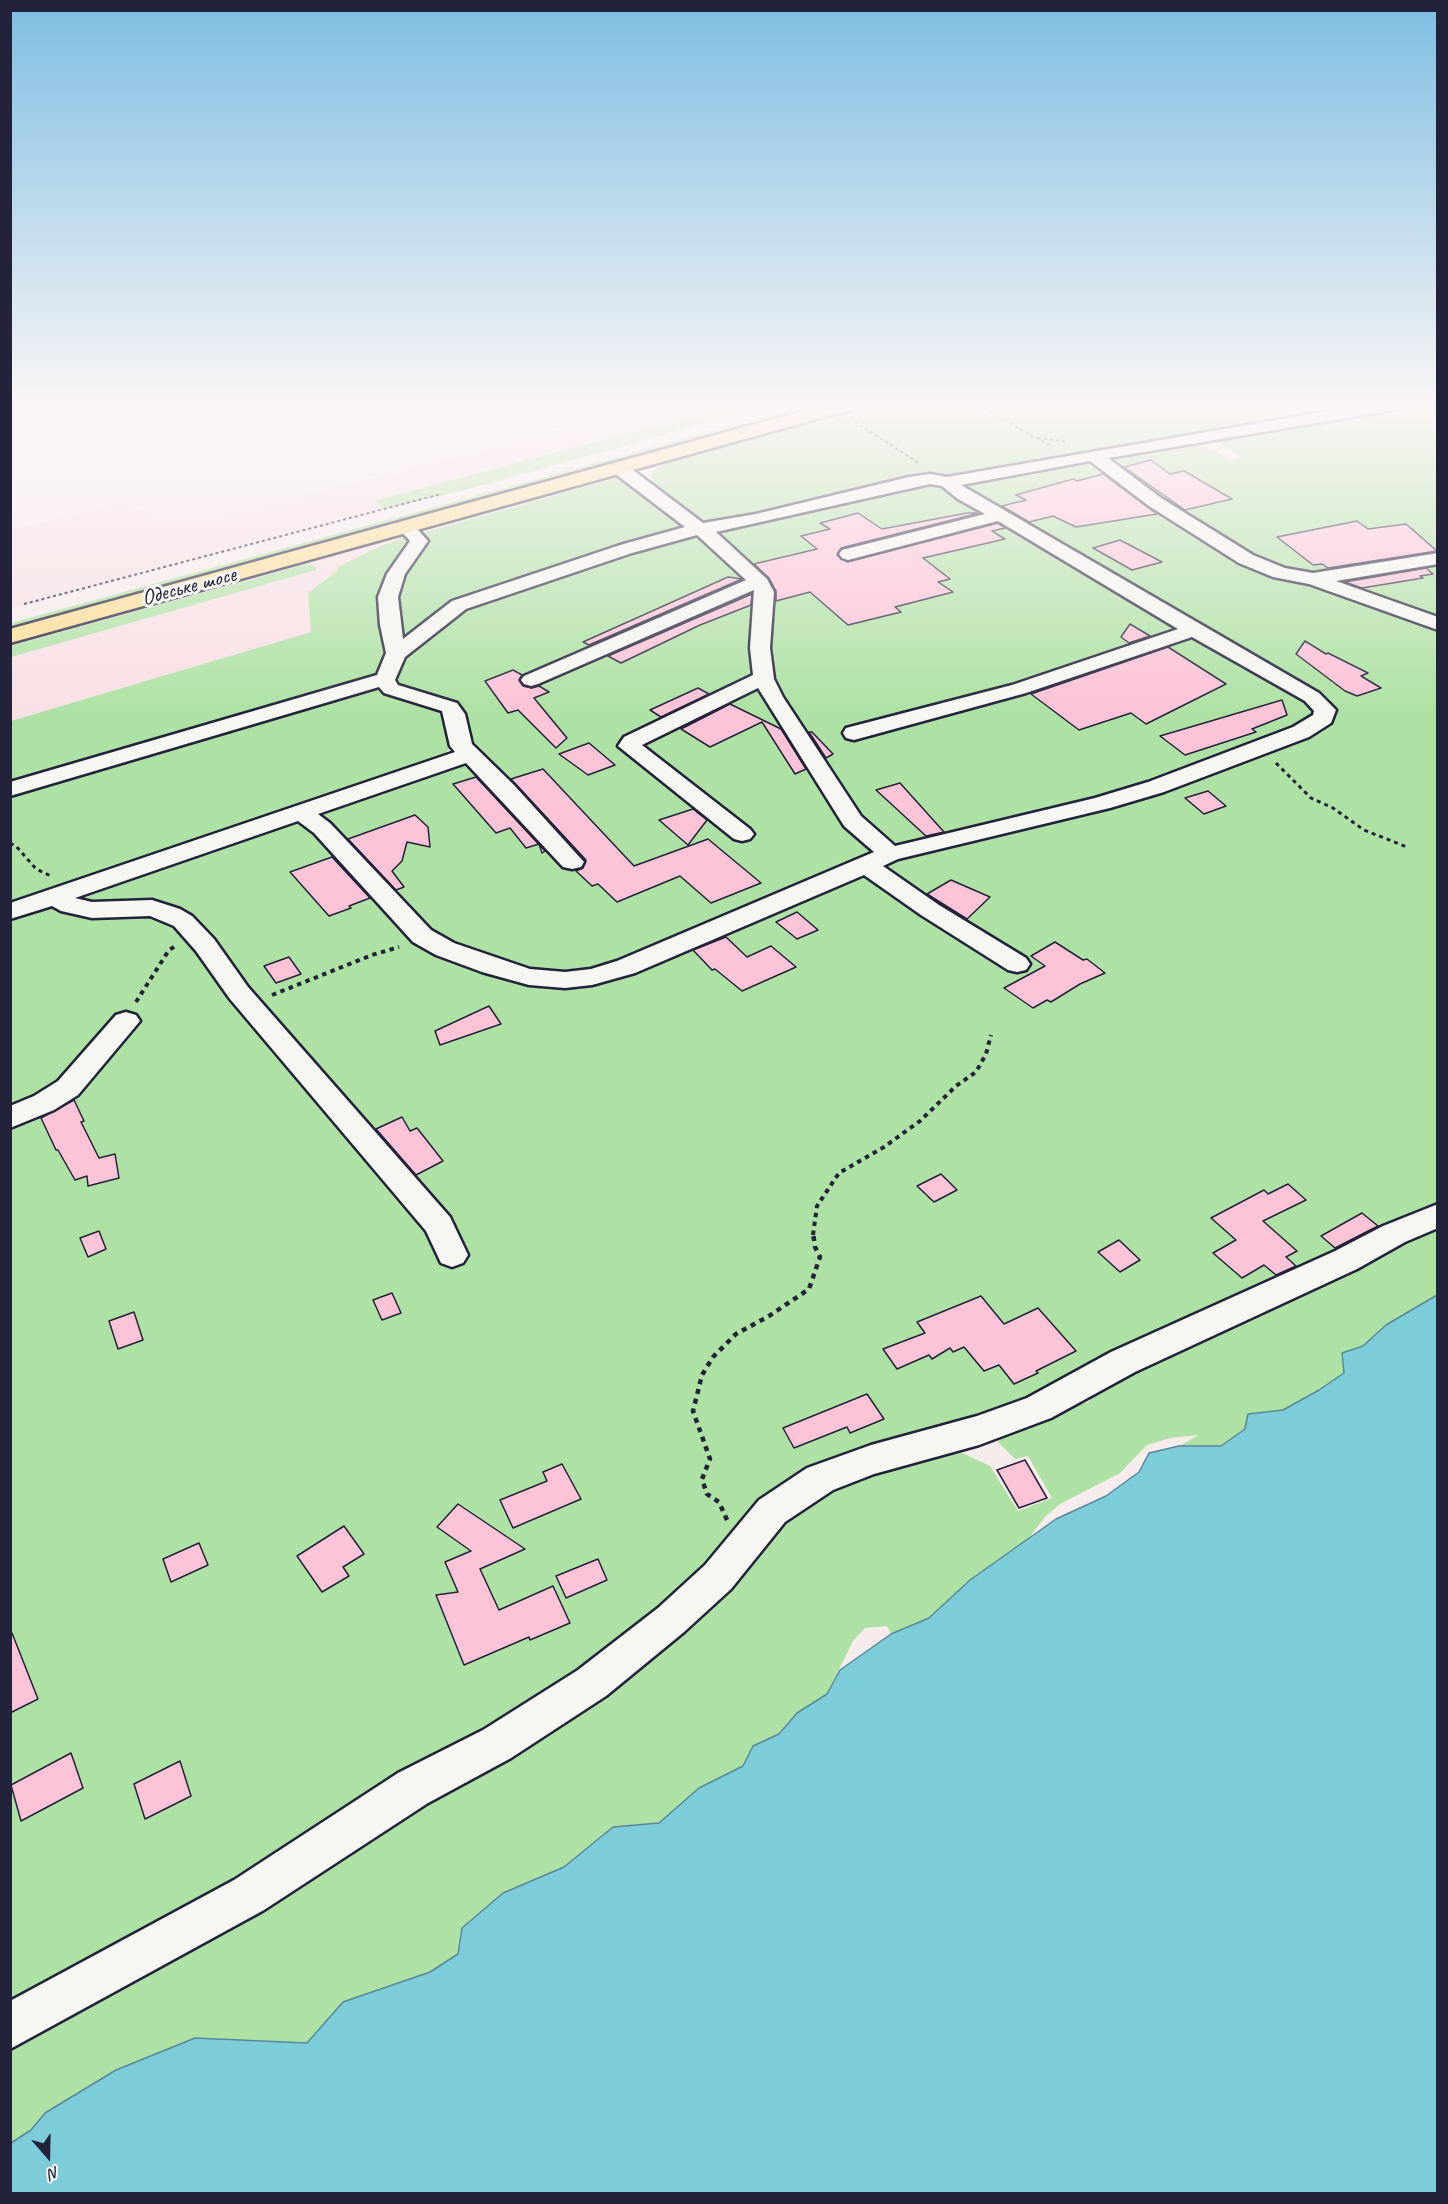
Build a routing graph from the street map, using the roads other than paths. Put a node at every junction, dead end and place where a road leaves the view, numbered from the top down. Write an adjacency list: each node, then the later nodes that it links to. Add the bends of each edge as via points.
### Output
1 (418, 506): 14 (highway, Одеське шосе)
2 (482, 506): 8 (highway, Одеське шосе)
3 (667, 506): 9 (lane)
4 (810, 506): 9 (lane)
5 (984, 506): 7 (lane)
6 (1161, 506): 12 (lane, via 1237,553 1280,573)
7 (1000, 515): 10 (lane); 16 (lane)
8 (406, 527): 17 (highway, Одеське шосе); 18 (lane, via 419,541 390,587 387,611)
9 (700, 529): 13 (lane); 18 (lane, via 474,598 444,614)
10 (848, 554)
11 (1437, 558): 12 (lane)
12 (1313, 579): 15 (lane)
13 (760, 583): 19 (lane, via 764,592 760,648); 21 (lane)
14 (17, 611)
15 (1436, 622)
16 (1194, 630): 22 (lane, via 1018,689); 27 (lane, via 1312,697 1325,710 1323,718 1289,737 1156,787)
17 (10, 636)
18 (396, 653): 20 (lane)
19 (764, 679): 26 (lane, via 629,746); 27 (lane, via 852,821)
20 (385, 680): 23 (lane, via 392,689 450,707 459,744); 24 (lane)
21 (531, 680)
22 (854, 733)
23 (469, 755): 25 (lane); 28 (lane)
24 (10, 789)
25 (300, 812): 29 (lane, via 322,828 403,918 429,940 529,977 565,980 626,967); 30 (lane)
26 (742, 834)
27 (890, 854): 29 (lane)
28 (572, 862)
29 (866, 865): 32 (lane)
30 (55, 897): 31 (lane); 36 (lane, via 70,906 92,910 152,908 183,921 248,1004 439,1225)
31 (10, 912)
32 (1017, 964)
33 (126, 1022): 34 (lane, via 68,1088)
34 (10, 1118)
35 (1437, 1215): 37 (lane, via 1123,1362 1039,1408 820,1479 772,1511 718,1577 592,1683 497,1744 413,1788 249,1895)
36 (452, 1255)
37 (10, 2026)

